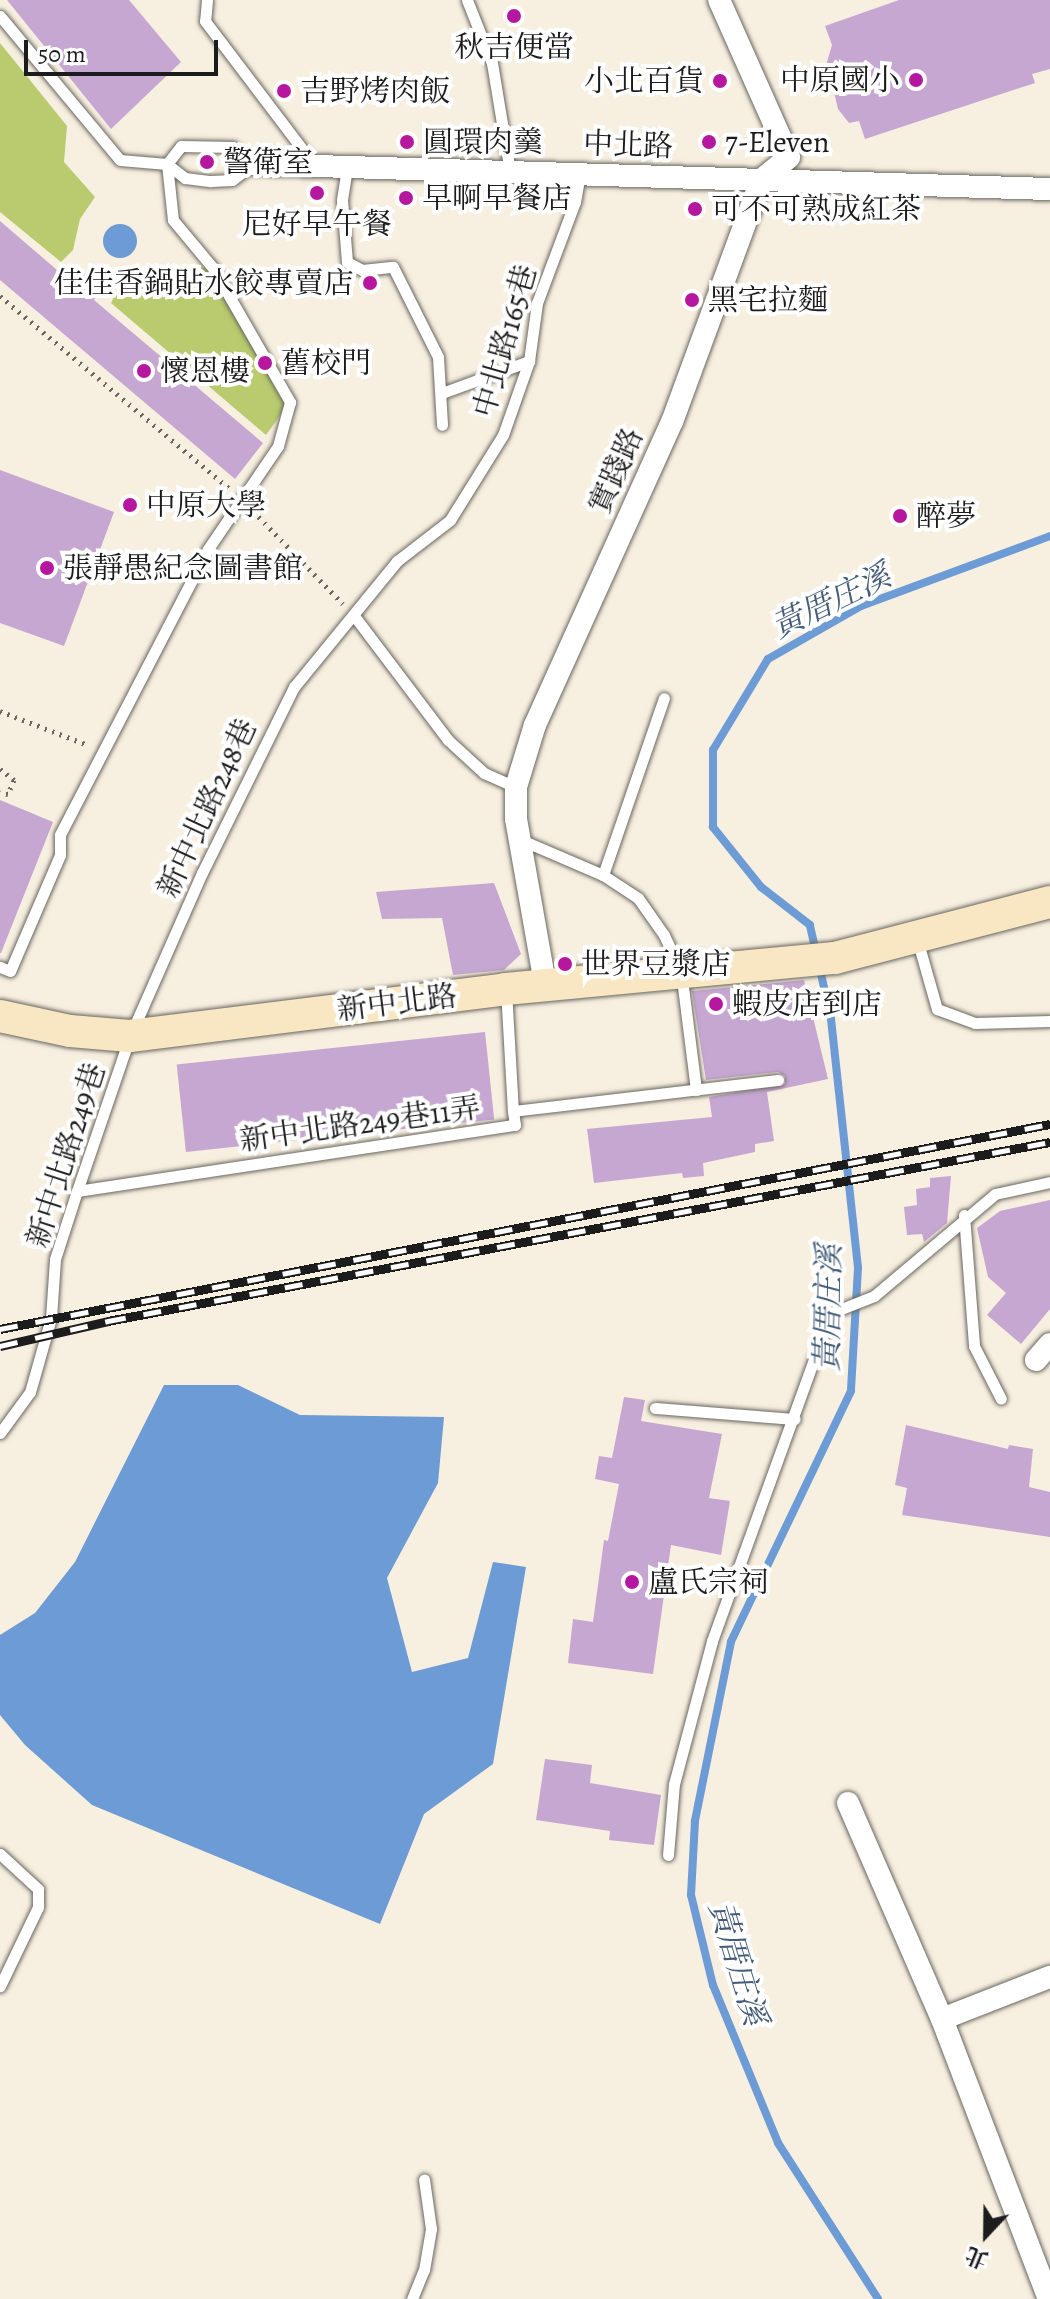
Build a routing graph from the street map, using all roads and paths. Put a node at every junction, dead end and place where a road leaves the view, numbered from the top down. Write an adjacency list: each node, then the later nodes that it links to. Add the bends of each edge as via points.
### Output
1 (207, 0): 8 (lane, via 205,21)
2 (467, 0): 9 (lane, via 492,63)
3 (722, 1): 11 (street, 實踐路, via 789,157)
4 (0, 16): 5 (lane, via 120,160)
5 (167, 164): 6 (lane, via 185,178 211,181 232,180); 6 (lane, via 181,146 233,147); 17 (lane, via 173,220 213,268 290,402 278,446)
6 (253, 164): 8 (street, 中北路)
7 (347, 168): 8 (street, 中北路); 9 (street, 中北路); 15 (lane, via 342,200 347,262 362,270 393,267 438,357)
8 (318, 169)
9 (510, 172): 10 (street, 中北路)
10 (580, 174): 11 (street, 中北路); 14 (lane, 中北路165巷, via 575,202 537,303)
11 (761, 180): 12 (street, 中北路); 23 (street, 實踐路, via 672,422 535,725)
12 (1050, 189)
13 (0, 296): 17 (path)
14 (529, 361): 15 (lane); 18 (lane, 中北路165巷, via 503,435 450,520 397,561)
15 (442, 393): 16 (lane)
16 (442, 425)
17 (243, 500): 18 (path); 21 (lane, via 208,549)
18 (355, 617): 23 (lane, via 448,740 484,773); 35 (lane, 新中北路248巷, via 294,687 266,736)
19 (664, 698): 26 (lane)
20 (0, 711): 21 (path)
21 (104, 751): 29 (lane, via 60,835 60,855 10,971)
22 (0, 769): 24 (path, via 14,780 8,794)
23 (516, 787): 25 (street, 實踐路)
24 (0, 792)
25 (519, 839): 26 (lane); 32 (street, 實踐路)
26 (603, 875): 30 (lane, via 638,898)
27 (1050, 902): 28 (street)
28 (917, 939): 30 (street, 新中北路, via 835,958); 34 (lane, via 937,1009 975,1023)
29 (0, 967)
30 (681, 971): 32 (street, 新中北路); 37 (lane)
31 (506, 989): 32 (street, 新中北路); 35 (street, 新中北路); 38 (lane)
32 (546, 989)
33 (0, 1016): 35 (street, 新中北路, via 70,1031)
34 (1050, 1021)
35 (130, 1036): 40 (lane, 新中北路249巷)
36 (778, 1080): 37 (lane, 新中北路249巷11弄)
37 (696, 1090): 38 (lane, 新中北路249巷11弄)
38 (513, 1111): 40 (lane, 新中北路249巷11弄, via 515,1125)
39 (1050, 1182): 41 (lane, via 995,1194)
40 (77, 1191): 45 (lane, 新中北路249巷, via 55,1259 45,1336 30,1392)
41 (964, 1215): 42 (lane, via 974,1346); 44 (lane, via 929,1254 874,1296 831,1313)
42 (1001, 1399)
43 (655, 1408): 44 (lane)
44 (795, 1419): 48 (lane, via 712,1641 674,1784)
45 (0, 1433)
46 (848, 1803): 51 (street)
47 (0, 1854): 50 (lane, via 38,1889 38,1898)
48 (668, 1855)
49 (1050, 1977): 51 (street)
50 (0, 1986)
51 (942, 2019): 54 (street)
52 (424, 2179): 53 (lane, via 431,2229)
53 (412, 2299)
54 (1049, 2299)

